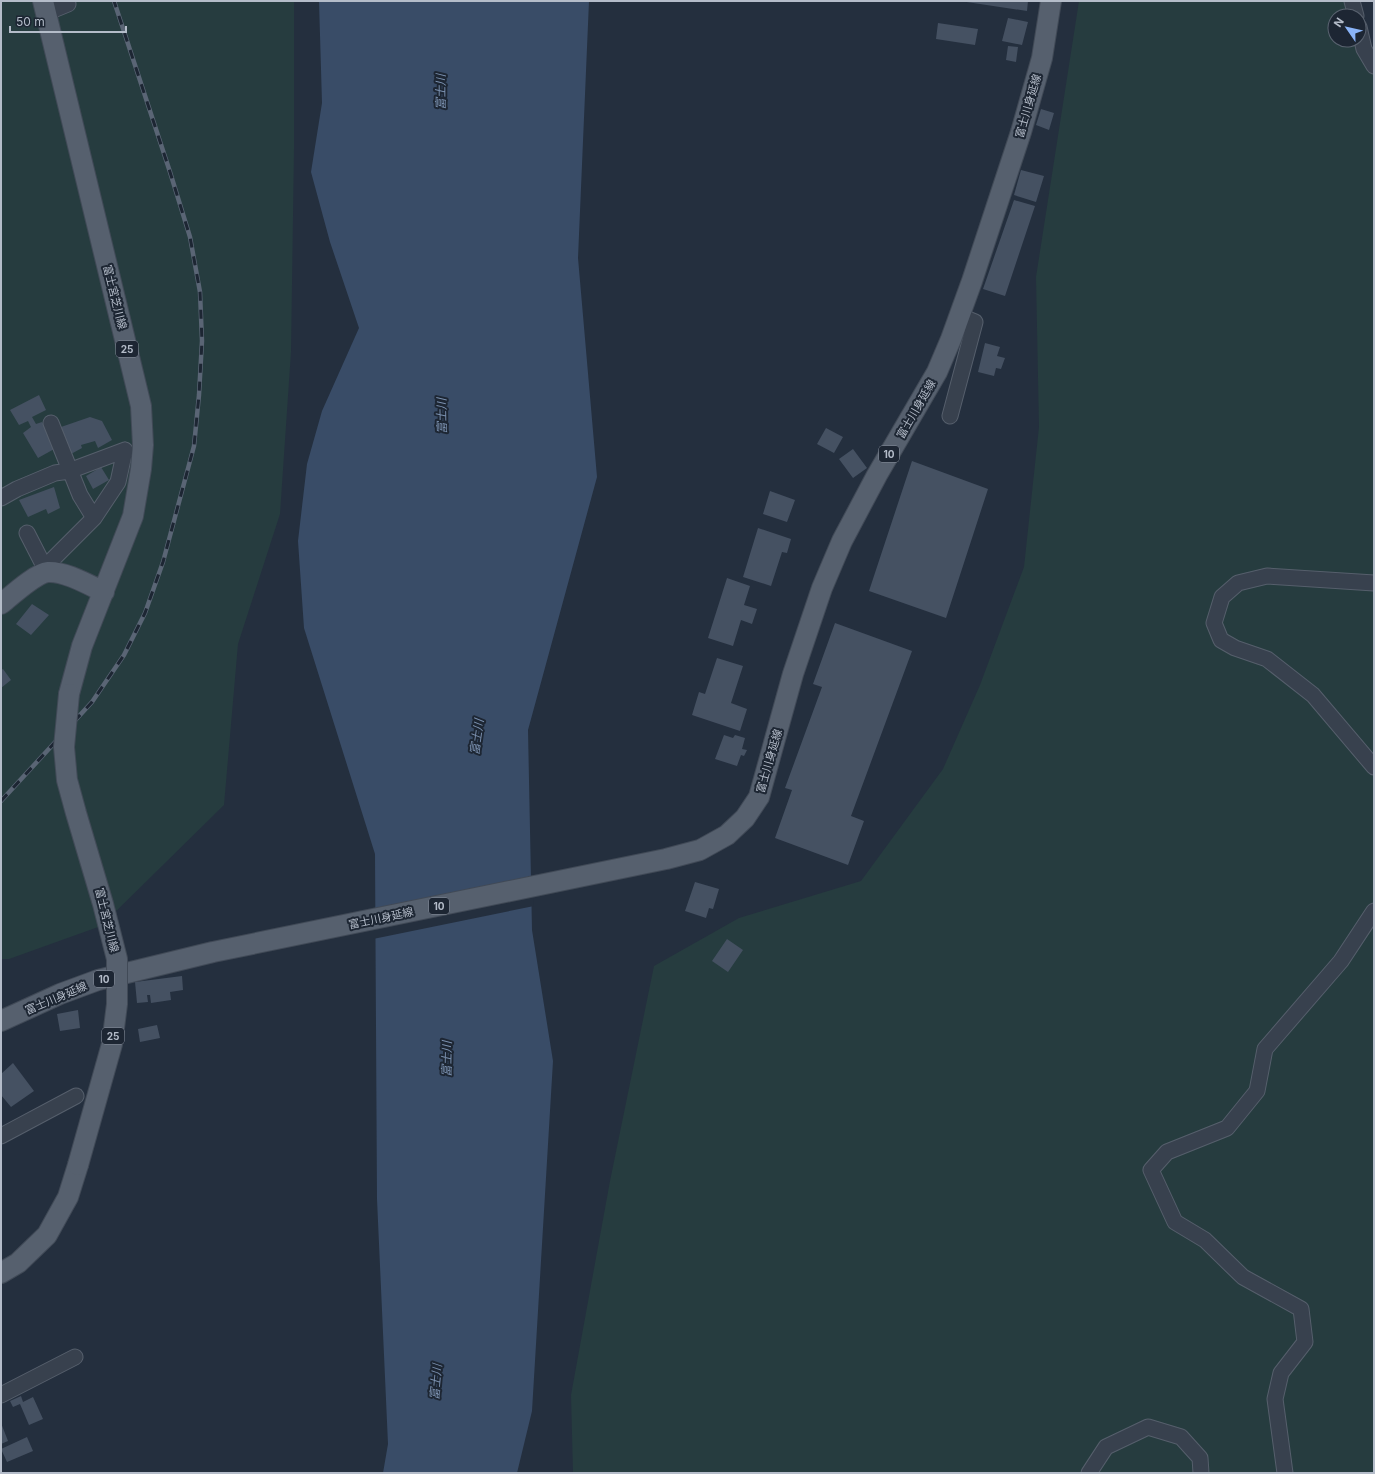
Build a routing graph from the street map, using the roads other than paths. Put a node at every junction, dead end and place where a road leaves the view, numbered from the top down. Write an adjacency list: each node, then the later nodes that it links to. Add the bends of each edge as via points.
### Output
1 (67, 1): 3 (street, via 68,4)
2 (1051, 1): 6 (main road, 富士川身延線 / 10, via 1042,58 1021,132)
3 (45, 7): 15 (main road, 富士宮芝川線 / 25, via 141,406 143,445 133,516)
4 (1364, 48): 5 (street)
5 (1374, 66)
6 (960, 316): 7 (street, via 974,322); 19 (main road, 富士川身延線 / 10, via 937,372 842,541 822,588 793,674 759,797 745,818 727,835 700,850 666,860 213,952 98,980)
7 (950, 416)
8 (51, 423): 9 (street)
9 (69, 471): 10 (street, via 55,473); 11 (street); 11 (street, via 125,450 118,482)
10 (1, 498)
11 (94, 518): 13 (street, via 52,560)
12 (27, 533): 13 (street)
13 (47, 572): 15 (main road, via 70,576); 16 (main road, via 28,582)
14 (1374, 583): 17 (street, via 1267,576 1238,583 1222,597 1214,623 1221,640 1267,659 1313,696)
15 (104, 592): 22 (main road, 富士宮芝川線 / 25, bridge, via 82,646 69,694 64,747 67,780 117,960 117,1004 112,1044 68,1197 47,1235 18,1264)
16 (1, 604)
17 (1374, 767)
18 (1374, 911): 27 (street, via 1341,961 1265,1049 1257,1091 1227,1128 1167,1152 1151,1170 1175,1222 1205,1240 1243,1277 1301,1309 1305,1342 1281,1373 1275,1399)
19 (1, 1021)
20 (76, 1096): 21 (street)
21 (1, 1136)
22 (1, 1273)
23 (75, 1357): 24 (street)
24 (1, 1395)
25 (1089, 1473): 26 (street, via 1106,1447 1148,1427 1181,1437 1200,1458)
26 (1201, 1473)
27 (1286, 1473)

